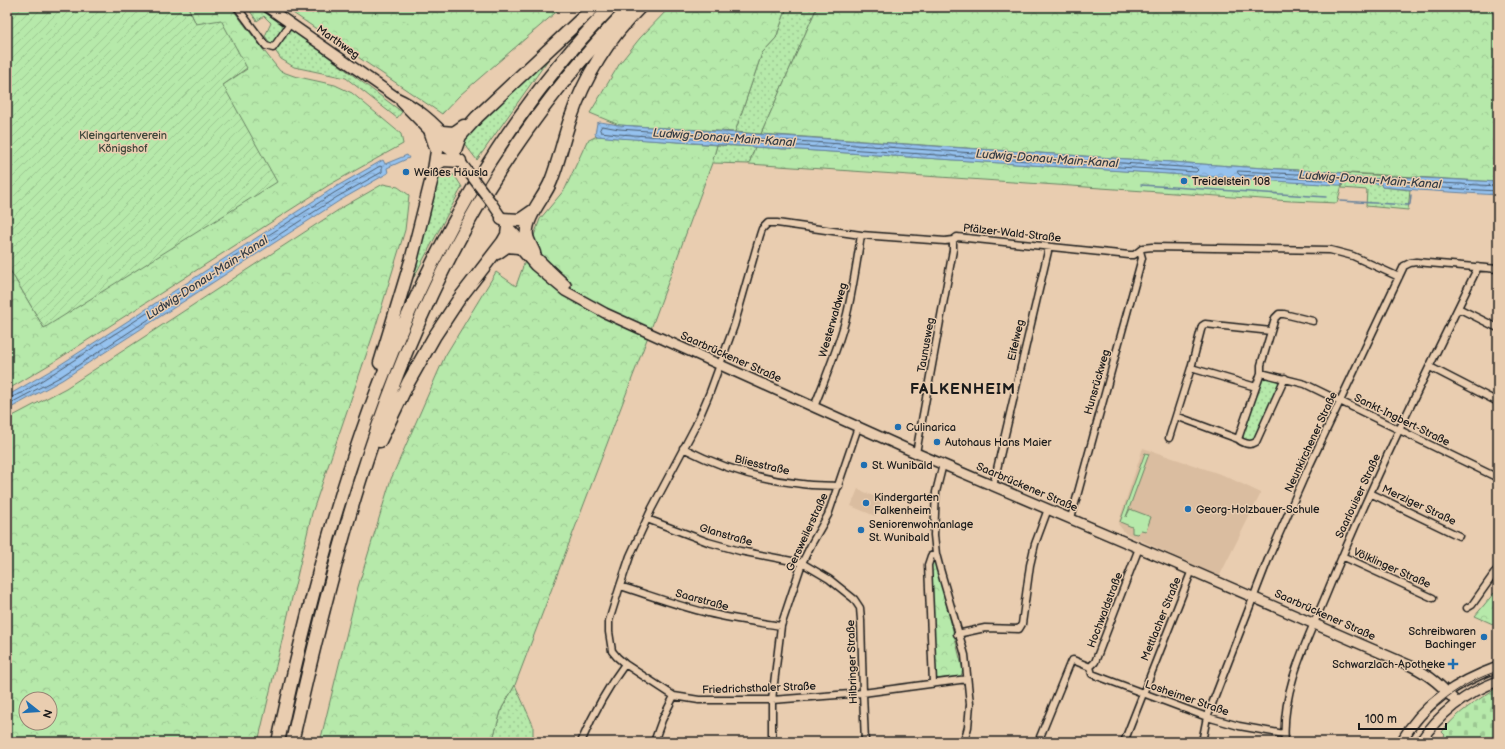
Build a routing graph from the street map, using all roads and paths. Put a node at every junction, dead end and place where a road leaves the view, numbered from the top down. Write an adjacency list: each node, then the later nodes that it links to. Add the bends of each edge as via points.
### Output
1 (237, 7): 7 (street, via 266,46 273,48)
2 (267, 7): 7 (main road, Marthweg)
3 (594, 7): 8 (highway)
4 (611, 7): 38 (highway, via 539,90 476,183 438,250 392,352)
5 (630, 7): 47 (highway, via 596,42 556,90 509,156 476,210 414,335)
6 (640, 7): 12 (highway, via 614,35 590,71 571,116 551,181)
7 (290, 24): 9 (main road, Marthweg, via 396,97 409,103)
8 (477, 117): 9 (highway, via 452,134); 10 (highway, via 460,136)
9 (434, 129): 10 (main road, Marthweg, via 444,146); 11 (highway, via 437,151)
10 (457, 157): 11 (highway, via 443,160); 13 (main road, Marthweg, bridge)
11 (434, 170): 38 (highway, via 411,261 376,373)
12 (535, 209): 13 (highway, via 520,220); 19 (highway, via 526,232)
13 (505, 223): 16 (main road, Saarbrückener Straße); 19 (main road, Saarbrückener Straße); 20 (highway, via 505,239)
14 (861, 235): 15 (street, Pfälzer-Wald-Straße); 29 (street, Pfälzer-Wald-Straße, via 777,222 768,223 762,229 756,246 734,326); 37 (street, Westerwaldweg, via 846,315)
15 (953, 240): 17 (street, Pfälzer-Wald-Straße, via 957,237); 45 (street, Taunusweg)
16 (518, 247): 20 (highway, via 507,246); 24 (main road, Saarbrückener Straße, via 550,280)
17 (1049, 247): 18 (street, Pfälzer-Wald-Straße, via 1129,255); 50 (street, Eifelweg)
18 (1140, 251): 23 (street, Pfälzer-Wald-Straße, via 1152,246 1330,250 1353,256); 53 (street, Hunsrückweg, via 1142,258)
19 (534, 253): 24 (main road, Saarbrückener Straße)
20 (493, 256): 47 (highway, via 459,299 424,354)
21 (1478, 267): 22 (street, Neunkirchener Straße); 23 (street, Neunkirchener Straße, via 1410,263 1404,266); 25 (street, Saarlouiser Straße)
22 (1498, 269)
23 (1398, 277): 35 (street, Neunkirchener Straße)
24 (582, 300): 29 (main road, Saarbrückener Straße)
25 (1458, 308): 27 (street); 30 (street, Saarlouiser Straße)
26 (1313, 321): 28 (street, via 1279,314 1275,318)
27 (1498, 328)
28 (1271, 332): 31 (street, via 1205,324 1202,326); 32 (street, via 1261,365)
29 (720, 365): 37 (main road, Saarbrückener Straße); 44 (street, Friedrichsthaler Straße, via 704,407)
30 (1430, 367): 36 (street); 41 (street, Saarlouiser Straße)
31 (1191, 368): 34 (street); 39 (street)
32 (1262, 373): 33 (street, Sankt-Ingbert-Straße); 34 (street)
33 (1285, 378): 35 (street, Sankt-Ingbert-Straße, via 1305,384); 43 (street, via 1256,442 1249,444)
34 (1256, 387): 43 (street)
35 (1341, 401): 41 (street, Sankt-Ingbert-Straße); 63 (street, Neunkirchener Straße, via 1306,473)
36 (1498, 402)
37 (814, 407): 40 (main road, Saarbrückener Straße)
38 (370, 409): 83 (highway, via 326,546)
39 (1176, 416): 42 (street); 43 (street)
40 (858, 427): 45 (main road, Saarbrückener Straße); 49 (street, Gersweilerstraße)
41 (1400, 430): 48 (street, Sankt-Ingbert-Straße); 51 (street, Saarlouiser Straße)
42 (1169, 438)
43 (1238, 439)
44 (684, 448): 49 (street, Bliesstraße, via 709,461 768,479); 54 (street, Friedrichsthaler Straße)
45 (916, 453): 46 (main road, Saarbrückener Straße)
46 (943, 464): 50 (main road, Saarbrückener Straße); 57 (street, via 934,505)
47 (362, 474): 84 (highway, via 327,594)
48 (1498, 478)
49 (839, 486): 59 (street, Gersweilerstraße, via 828,515)
50 (993, 486): 52 (main road, Saarbrückener Straße)
51 (1370, 493): 55 (street, Merziger Straße); 58 (street, Saarlouiser Straße)
52 (1048, 509): 53 (main road, Saarbrückener Straße); 68 (street, via 1035,544 1022,624 1019,629 985,628)
53 (1070, 518): 56 (main road, Saarbrückener Straße)
54 (647, 519): 59 (street, Glanstraße, via 721,546); 62 (street, Friedrichsthaler Straße)
55 (1459, 536)
56 (1139, 548): 60 (main road, Saarbrückener Straße); 70 (street, Hochwaldstraße, via 1096,662)
57 (936, 554): 68 (street); 74 (street, via 932,556 928,565)
58 (1342, 556): 64 (street, Völklinger Straße); 66 (street, Saarlouiser Straße)
59 (802, 563): 67 (street, Gersweilerstraße); 76 (street, Hilbringer Straße, via 829,579 854,599 860,608)
60 (1192, 570): 63 (main road, Saarbrückener Straße); 77 (street, Mettlacher Straße)
61 (1498, 570): 65 (street)
62 (620, 586): 67 (street, Saarstraße, via 707,613); 69 (street, Friedrichsthaler Straße, via 611,614 609,632 612,651)
63 (1253, 597): 66 (main road, Saarbrückener Straße); 81 (street, Neunkirchener Straße)
64 (1433, 598)
65 (1467, 608)
66 (1315, 624): 75 (main road, Saarbrückener Straße, via 1415,668 1434,678); 82 (street, Saarlouiser Straße, via 1291,686)
67 (781, 626): 79 (street, Gersweilerstraße)
68 (958, 634): 72 (street, via 965,655)
69 (625, 664): 78 (street, Friedrichsthaler Straße); 85 (street, via 601,699)
70 (1090, 667): 77 (street, Losheimer Straße, via 1092,674); 90 (street, via 1071,661)
71 (1498, 667): 75 (main road)
72 (967, 679): 74 (street, Friedrichsthaler Straße); 89 (street, via 970,704)
73 (1498, 681): 80 (main road)
74 (933, 683): 76 (street, Friedrichsthaler Straße)
75 (1447, 691): 80 (main road, Saarbrückener Straße); 94 (main road, via 1420,715)
76 (862, 692): 79 (street, Friedrichsthaler Straße); 88 (street, Hilbringer Straße)
77 (1142, 694): 81 (street, Losheimer Straße); 91 (street, Mettlacher Straße)
78 (674, 696): 79 (street, Friedrichsthaler Straße, via 699,700); 86 (street)
79 (772, 700): 87 (street, Gersweilerstraße)
80 (1457, 703): 95 (main road, via 1436,722)
81 (1207, 718): 82 (street, Losheimer Straße); 92 (street, Neunkirchener Straße)
82 (1284, 734): 93 (street, Saarlouiser Straße)
83 (278, 742)
84 (292, 742)
85 (581, 742)
86 (654, 742)
87 (772, 742)
88 (865, 742)
89 (964, 742)
90 (1038, 742)
91 (1124, 742)
92 (1202, 742)
93 (1285, 742)
94 (1401, 742)
95 (1420, 742)

